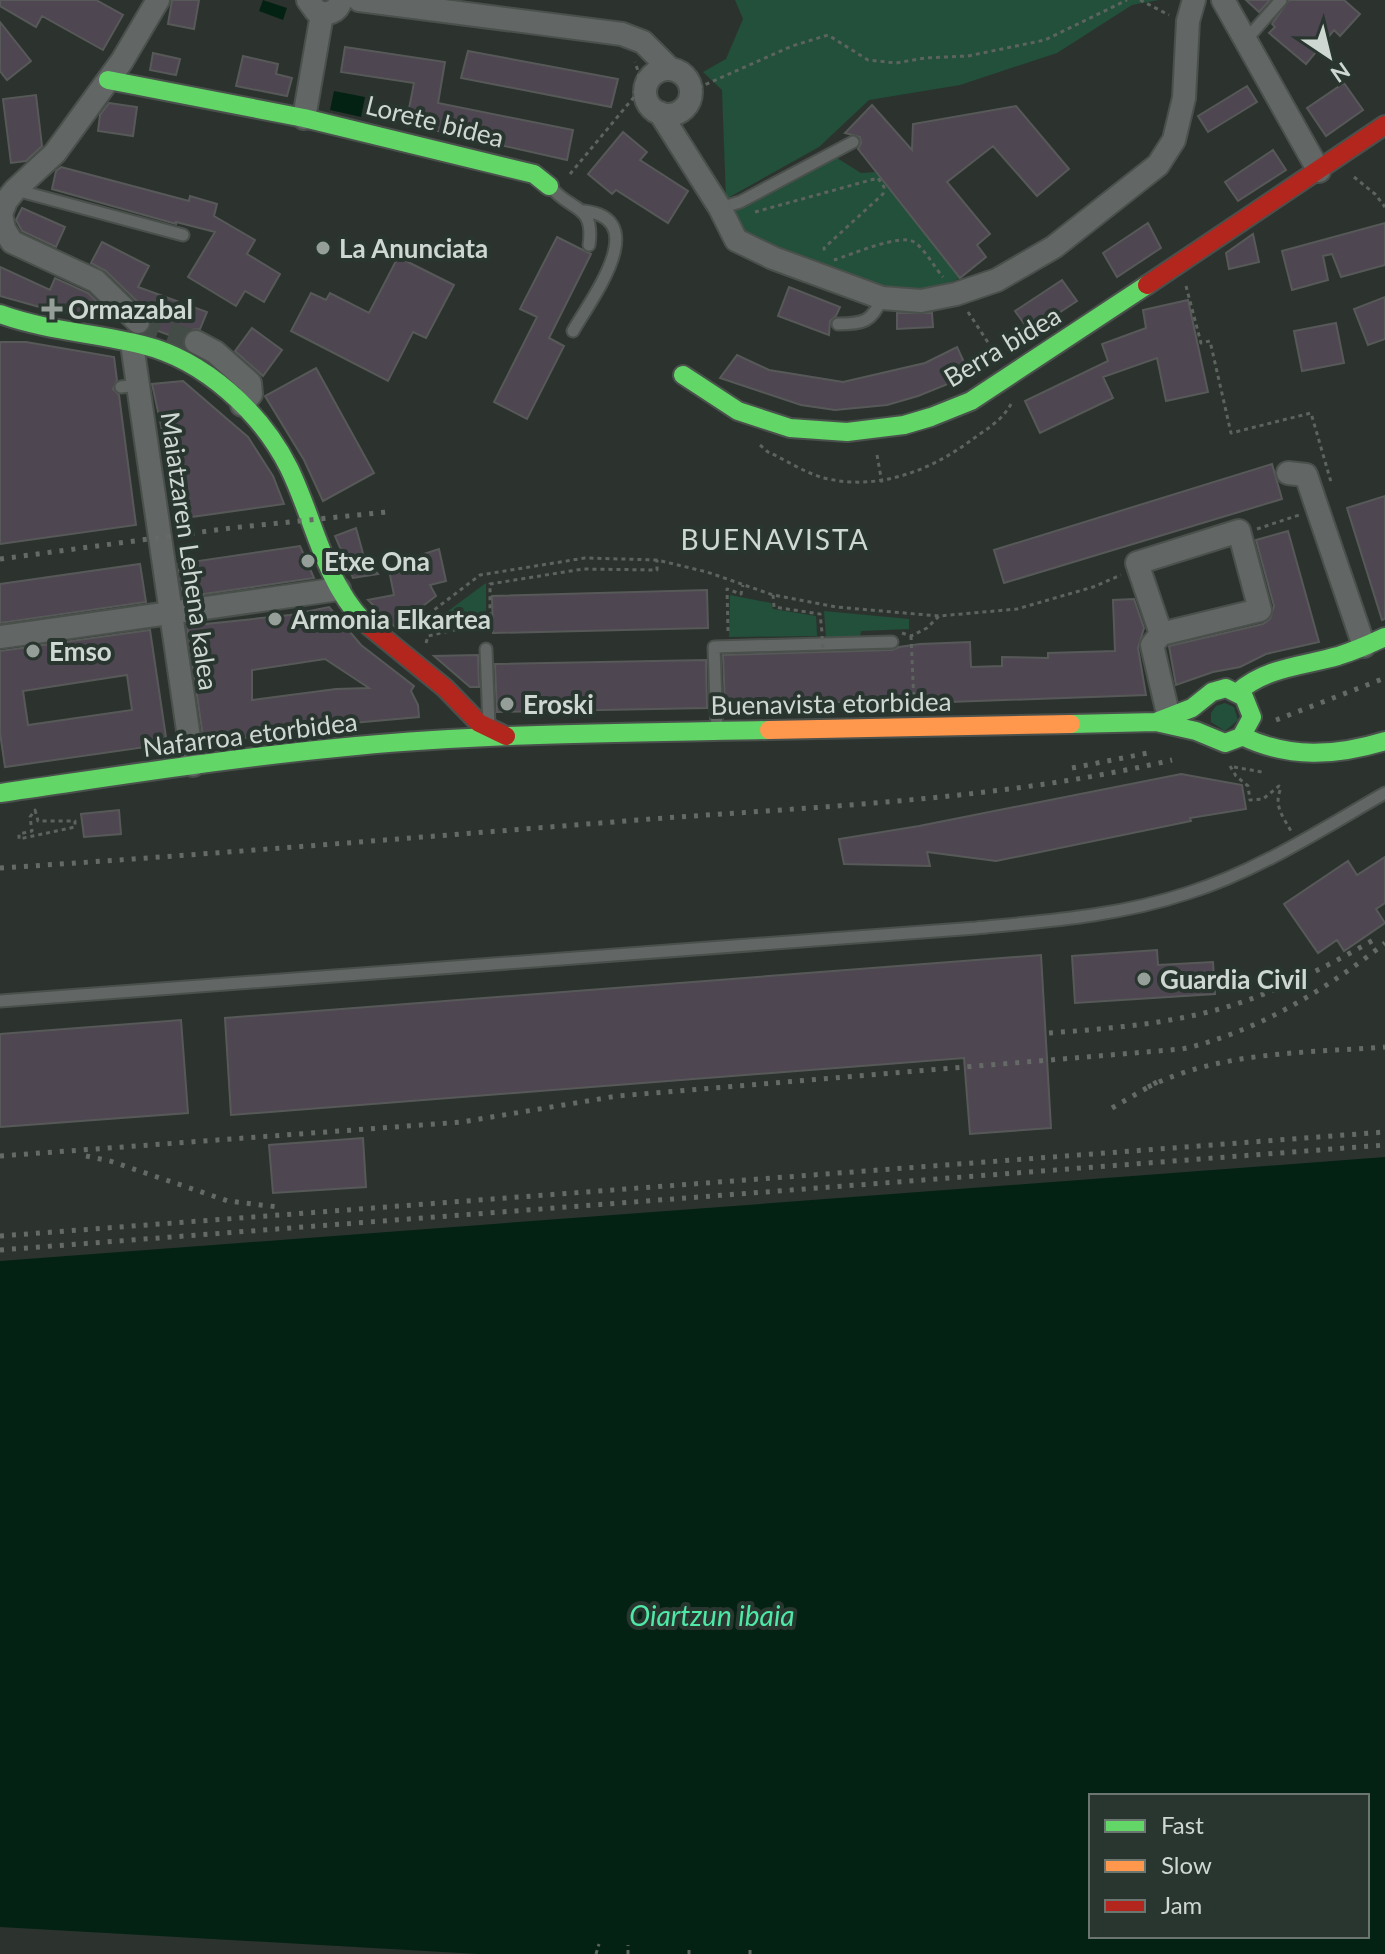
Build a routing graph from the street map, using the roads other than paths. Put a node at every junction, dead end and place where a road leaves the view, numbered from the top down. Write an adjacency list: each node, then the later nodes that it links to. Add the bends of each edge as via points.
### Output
1 (158, 0): 10 (street)
2 (341, 0): 6 (street, via 337,9)
3 (359, 0): 9 (street, via 633,38)
4 (1223, 0): 8 (street)
5 (1281, 0): 8 (lane)
6 (315, 7): 11 (street)
7 (1191, 11): 22 (street, via 1184,98 1174,140 1158,165 1054,247 997,280 921,301)
8 (1245, 41): 15 (street)
9 (661, 71): 12 (street, via 645,87 645,95); 12 (street, via 684,74 691,91 688,104)
10 (108, 80): 11 (street, Lorete bidea); 17 (street, via 55,153)
11 (304, 118): 16 (street, Lorete bidea, via 534,174)
12 (668, 120): 18 (street)
13 (1385, 125): 15 (street, Berra bidea)
14 (853, 142): 18 (lane)
15 (1319, 171): 28 (street, Berra bidea, via 1075,336 957,408 909,424 827,432 764,421 718,400)
16 (549, 186): 19 (lane)
17 (15, 190): 20 (lane); 26 (street, via 1,214 12,242 96,281)
18 (730, 205): 22 (street, via 736,240)
19 (584, 211): 21 (lane, via 591,228); 25 (lane, via 600,213 614,224 618,243)
20 (183, 235)
21 (589, 245)
22 (882, 298): 24 (lane, via 876,313 860,324)
23 (0, 314): 26 (street, via 41,326)
24 (838, 324)
25 (573, 331)
26 (135, 333): 29 (street, via 188,362); 32 (street, Maiatzaren Lehena kalea, via 129,386)
27 (196, 342): 29 (street, via 250,383 251,394)
28 (683, 375)
29 (242, 405): 31 (street, via 281,454)
30 (1288, 473): 37 (street, via 1306,475)
31 (339, 589): 32 (street); 42 (street, via 387,646 420,666)
32 (171, 613): 34 (street); 48 (street, Maiatzaren Lehena kalea)
33 (1161, 634): 33 (street, via 1260,610 1239,531 1137,563); 41 (street, via 1152,645)
34 (0, 637)
35 (1385, 637): 37 (street, Buenavista etorbidea)
36 (892, 642): 43 (lane, via 714,647)
37 (1364, 646): 39 (street, Buenavista etorbidea, via 1261,675)
38 (486, 649): 42 (lane)
39 (1238, 692): 40 (street, Buenavista etorbidea, via 1222,688); 46 (street, via 1249,702 1252,717)
40 (1202, 701): 41 (street, Buenavista etorbidea); 44 (street, via 1198,718)
41 (1163, 720): 43 (street, Buenavista etorbidea); 44 (street, Buenavista etorbidea)
42 (489, 731): 45 (street)
43 (717, 732): 45 (street, Buenavista etorbidea)
44 (1205, 734): 46 (street, Buenavista etorbidea, via 1219,742)
45 (507, 736): 48 (street, Nafarroa etorbidea)
46 (1242, 736): 47 (street, Buenavista etorbidea, via 1297,754)
47 (1385, 741)
48 (193, 765): 49 (street, Nafarroa etorbidea)
49 (0, 793)
50 (1385, 793): 51 (lane, via 1298,843 1189,893 1081,917)
51 (0, 1001)

